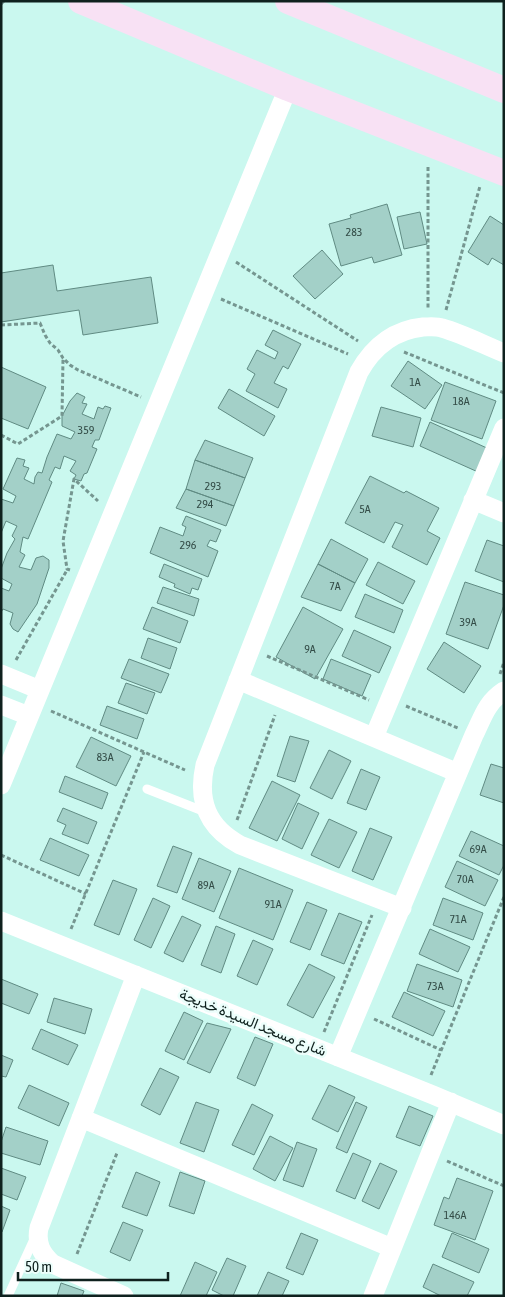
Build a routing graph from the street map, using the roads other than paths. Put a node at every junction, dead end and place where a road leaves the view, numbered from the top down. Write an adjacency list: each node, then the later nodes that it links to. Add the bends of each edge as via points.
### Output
1 (81, 1): 3 (street)
2 (288, 1): 4 (street)
3 (288, 88): 5 (street); 13 (street)
4 (504, 90)
5 (494, 170)
6 (504, 353): 11 (street, via 435,327 404,331 374,352 359,372)
7 (504, 428): 8 (street)
8 (473, 500): 9 (street); 15 (street)
9 (504, 513)
10 (4, 675): 13 (street)
11 (238, 680): 15 (street); 19 (street, via 202,777)
12 (504, 691): 16 (street, via 488,706)
13 (35, 703): 14 (street); 17 (street)
14 (1, 705)
15 (374, 737): 16 (street)
16 (458, 773): 20 (street)
17 (1, 785)
18 (147, 789): 19 (lane)
19 (208, 814): 20 (street, via 230,839 240,845)
20 (402, 908): 23 (street)
21 (1, 920): 22 (street, شارع مسجد السيدة خديجة)
22 (136, 975): 23 (street, شارع مسجد السيدة خديجة); 25 (street)
23 (338, 1057): 24 (street, شارع مسجد السيدة خديجة)
24 (451, 1102): 26 (street, شارع مسجد السيدة خديجة); 28 (street)
25 (81, 1118): 27 (street); 28 (street)
26 (504, 1125)
27 (39, 1228): 29 (lane); 30 (street, via 38,1243 52,1264)
28 (392, 1248): 31 (street)
29 (8, 1296)
30 (124, 1296)
31 (374, 1296)

